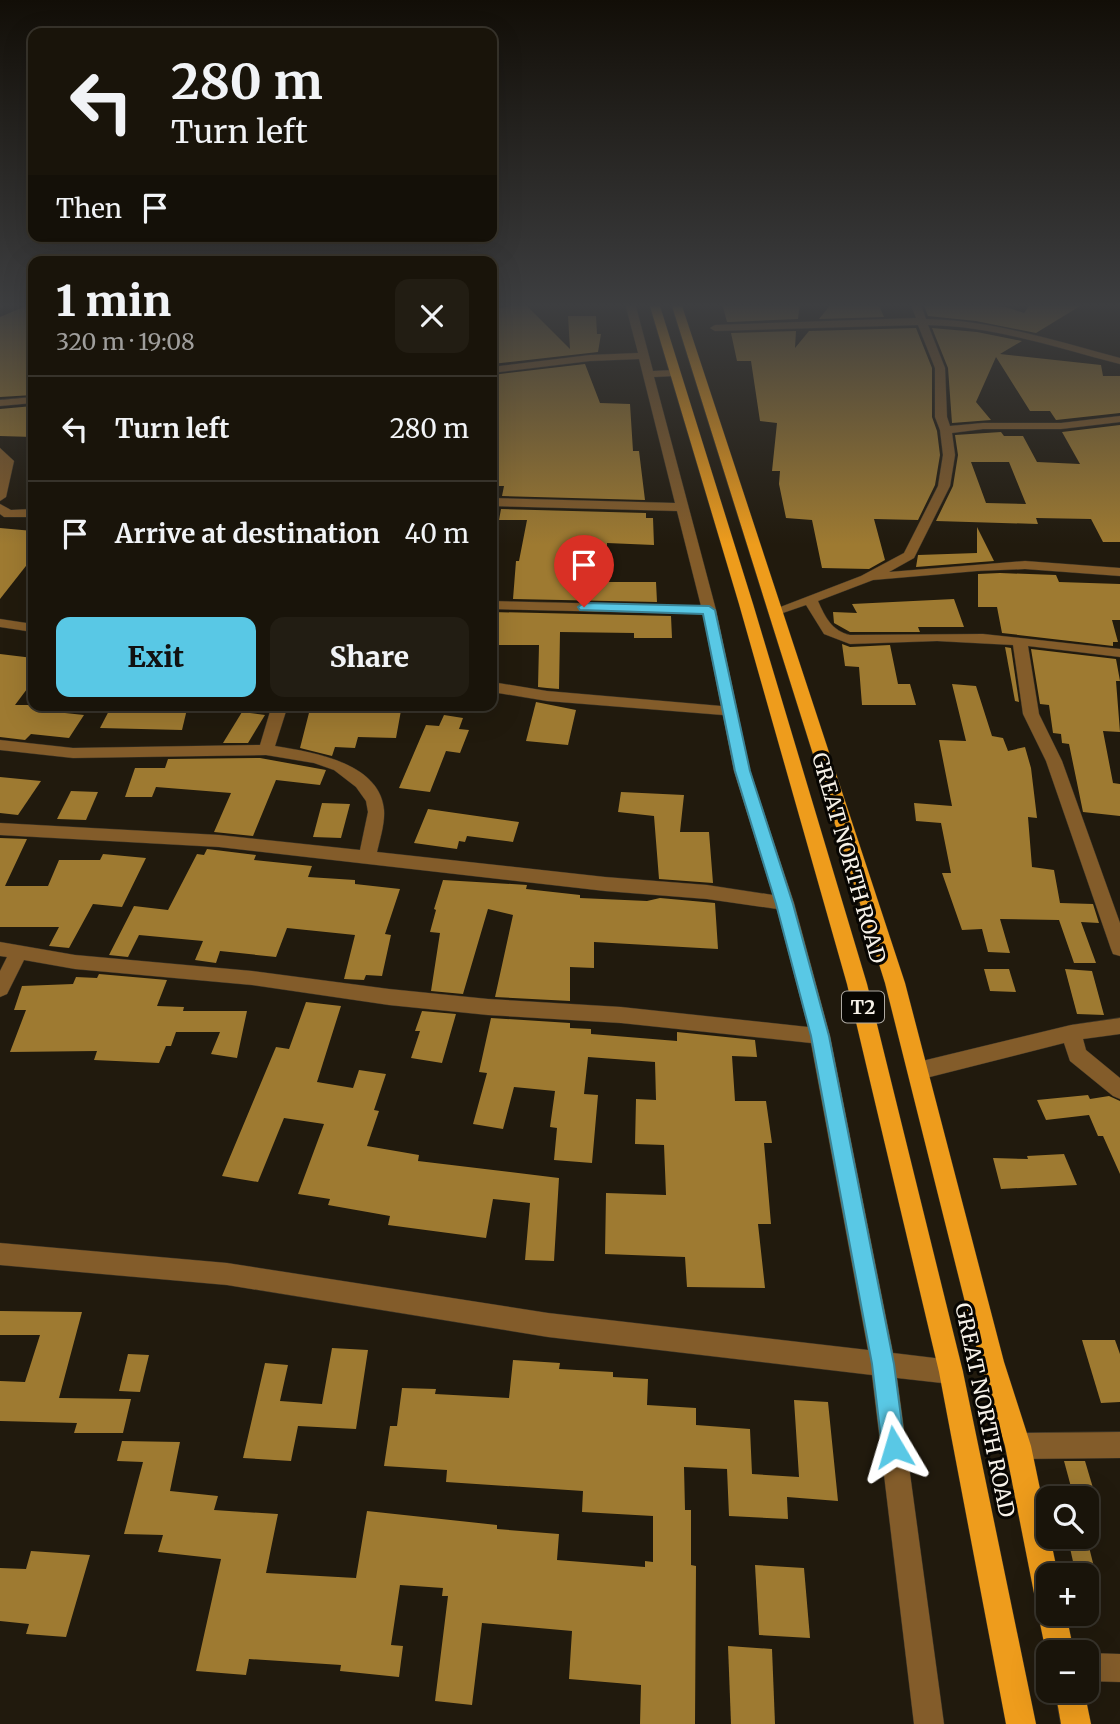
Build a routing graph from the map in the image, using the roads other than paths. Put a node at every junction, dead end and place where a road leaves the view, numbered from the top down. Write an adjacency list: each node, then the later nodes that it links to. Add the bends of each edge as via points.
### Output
1 (651, 383): 13 (street)
2 (677, 383): 43 (main road, GREAT NORTH ROAD / T2, via 857,984)
3 (702, 383): 20 (main road, GREAT NORTH ROAD / T2)
4 (940, 383): 8 (street)
5 (28, 400): 6 (street)
6 (0, 403)
7 (1120, 419): 8 (street)
8 (946, 430): 16 (street, via 949,455 944,486 918,541 909,555)
9 (0, 452): 10 (street, via 8,461)
10 (0, 497)
11 (497, 502): 13 (street)
12 (0, 508): 14 (street, via 8,514)
13 (682, 508): 19 (street)
14 (28, 513)
15 (1120, 572): 16 (street, via 1026,565)
16 (866, 579): 17 (street)
17 (811, 600): 20 (street); 23 (street, via 826,629 838,637)
18 (497, 606): 19 (street)
19 (709, 610): 27 (street)
20 (776, 611): 39 (main road, GREAT NORTH ROAD / T2, via 895,983)
21 (0, 623): 22 (street)
22 (28, 627)
23 (1020, 641): 24 (street); 33 (street, via 1031,714 1054,761)
24 (1120, 653)
25 (497, 688): 27 (street)
26 (277, 711): 29 (street)
27 (728, 711): 32 (street, via 742,771)
28 (0, 745): 29 (street, via 62,753)
29 (266, 750): 31 (street, via 340,766 362,783 376,812)
30 (0, 829): 31 (street, via 219,841)
31 (368, 856): 32 (street)
32 (785, 904): 38 (street)
33 (1120, 949)
34 (9, 951): 35 (street); 38 (street, via 389,997 621,1014)
35 (0, 989)
36 (1120, 1026): 37 (street)
37 (1071, 1033): 39 (street); 40 (street, via 1077,1055)
38 (820, 1036): 42 (street)
39 (918, 1071): 45 (main road, GREAT NORTH ROAD / T2)
40 (1120, 1090)
41 (0, 1254): 42 (street, via 227,1274 548,1325)
42 (883, 1364): 43 (street); 50 (street)
43 (951, 1372): 51 (main road, GREAT NORTH ROAD / T2)
44 (1120, 1445): 45 (street)
45 (1018, 1446): 46 (main road, GREAT NORTH ROAD / T2)
46 (1042, 1563)
47 (1099, 1667): 48 (street)
48 (1120, 1668)
49 (1072, 1703): 52 (main road)
50 (929, 1724)
51 (1021, 1724)
52 (1076, 1724)

